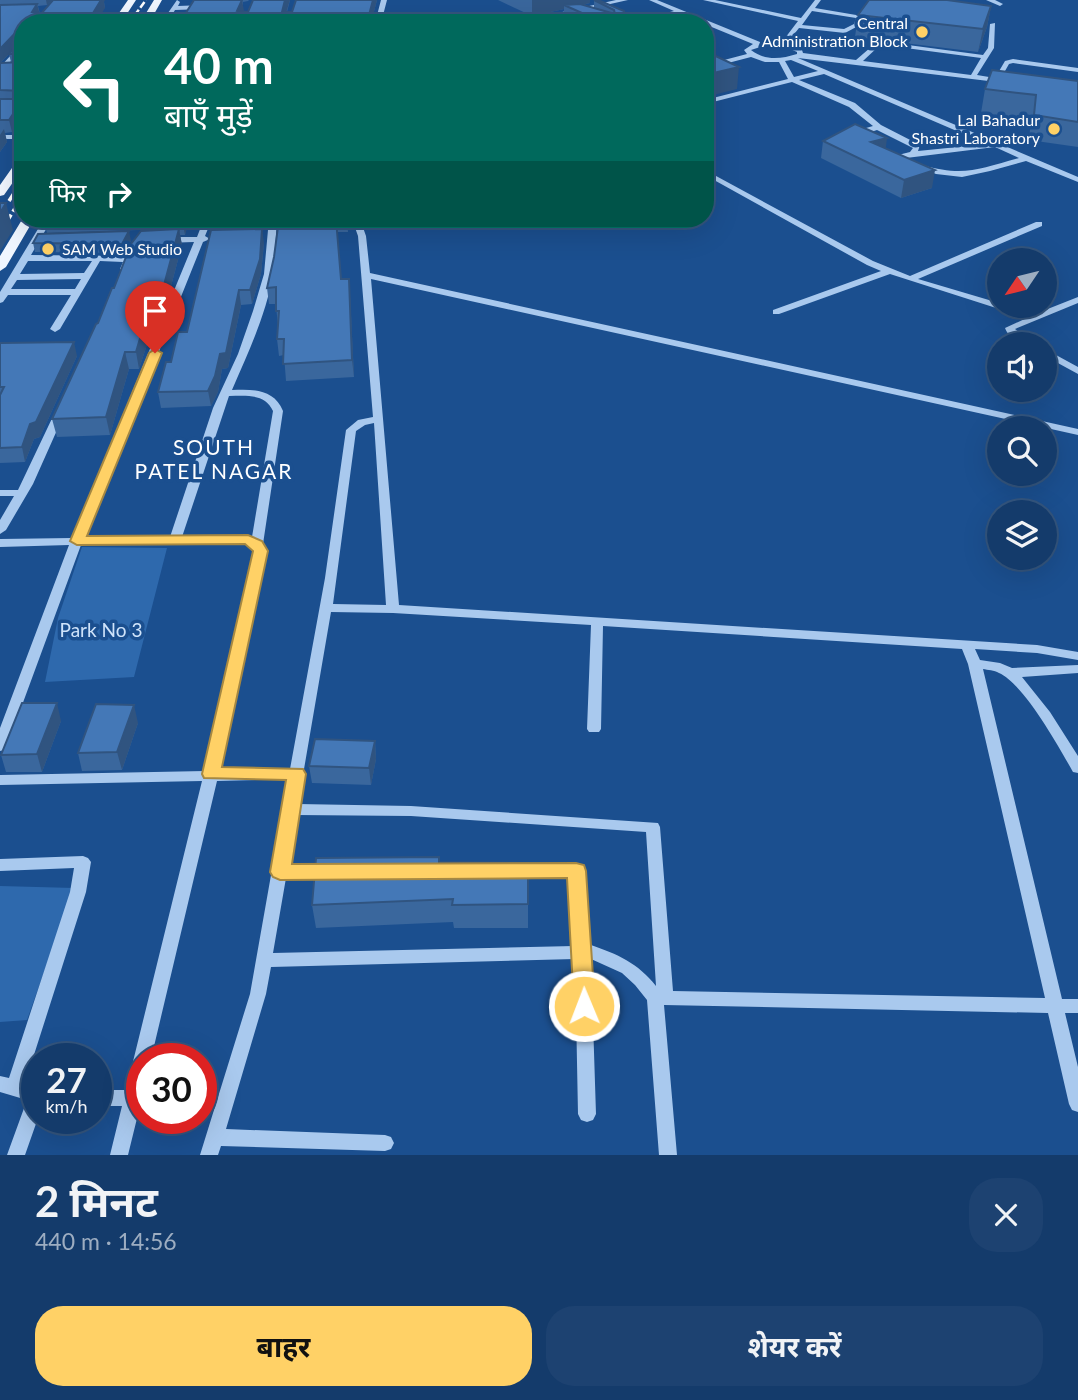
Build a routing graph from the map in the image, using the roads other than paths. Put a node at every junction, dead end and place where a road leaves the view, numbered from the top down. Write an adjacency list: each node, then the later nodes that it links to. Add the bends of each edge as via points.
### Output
1 (178, 0): 9 (street)
2 (625, 0): 10 (street)
3 (652, 0): 12 (street)
4 (706, 0): 18 (street)
5 (818, 0): 11 (street)
6 (989, 0): 7 (street)
7 (1000, 4)
8 (212, 7): 9 (street)
9 (173, 8): 13 (street)
10 (580, 9): 14 (street); 15 (street)
11 (811, 9): 18 (street); 18 (street, via 860,17 858,25 845,31)
12 (680, 12): 16 (street); 17 (street)
13 (169, 14)
14 (557, 14)
15 (590, 14)
16 (671, 14)
17 (685, 14)
18 (799, 23): 22 (street)
19 (993, 24): 27 (street, via 991,48)
20 (716, 26): 21 (street)
21 (760, 44): 22 (street); 24 (street, via 747,50)
22 (783, 44): 26 (street, via 800,51)
23 (941, 51): 27 (street); 29 (street, via 878,43); 34 (street)
24 (751, 55): 28 (street); 30 (street)
25 (14, 57): 33 (street)
26 (796, 57): 28 (street); 29 (street); 35 (street)
27 (985, 57): 38 (street)
28 (781, 60): 39 (street)
29 (858, 62): 34 (street)
30 (714, 65)
31 (1078, 69): 40 (street, via 1013,61 1007,62)
32 (12, 70): 33 (street)
33 (1, 71)
34 (925, 71): 38 (street)
35 (824, 72): 39 (street); 44 (street)
36 (714, 73): 37 (street)
37 (717, 75)
38 (973, 77): 40 (street)
39 (792, 80): 43 (street); 46 (street, via 852,105)
40 (997, 80): 41 (street)
41 (1010, 82)
42 (740, 85): 43 (street)
43 (751, 90): 45 (street)
44 (873, 93): 46 (street); 49 (street)
45 (714, 100)
46 (864, 115): 47 (street)
47 (878, 127): 48 (street, via 858,134); 51 (street, via 913,143 917,150)
48 (863, 140)
49 (997, 145): 51 (street); 53 (street)
50 (888, 152): 52 (street)
51 (912, 154): 52 (street)
52 (901, 157): 53 (street, via 938,174 954,176)
53 (1026, 158): 56 (street)
54 (14, 173): 57 (main road)
55 (714, 177): 76 (street)
56 (1078, 180)
57 (0, 193)
58 (1039, 224): 80 (street)
59 (23, 228): 75 (main road)
60 (43, 228): 69 (street)
61 (147, 228): 68 (street)
62 (207, 228): 71 (street)
63 (272, 228): 67 (street)
64 (359, 228): 77 (street)
65 (129, 236): 68 (street)
66 (260, 237): 67 (street)
67 (272, 237): 95 (street, via 258,311)
68 (141, 238): 71 (street); 74 (street)
69 (36, 239): 70 (street); 72 (street)
70 (49, 239)
71 (206, 239): 103 (street)
72 (24, 258): 73 (street); 79 (street)
73 (98, 258): 74 (street); 78 (street)
74 (128, 259): 81 (street)
75 (0, 267)
76 (889, 271): 80 (street); 87 (street)
77 (365, 275): 97 (street); 98 (street)
78 (87, 276): 79 (street); 82 (street)
79 (16, 277): 83 (street)
80 (913, 281): 85 (street)
81 (118, 282)
82 (78, 292): 83 (street); 89 (street)
83 (2, 296)
84 (1078, 300): 86 (street)
85 (987, 303)
86 (1057, 308)
87 (776, 312)
88 (1032, 318): 90 (street, via 1010,328)
89 (55, 329)
90 (1012, 332)
91 (1057, 359): 92 (street)
92 (1062, 362): 93 (street); 94 (street)
93 (1078, 364)
94 (1078, 370)
95 (224, 393): 102 (street); 105 (street, via 267,396 276,402 278,411)
96 (65, 401): 100 (street)
97 (377, 419): 106 (street, via 351,430); 107 (street)
98 (1078, 432)
99 (0, 493): 100 (street)
100 (21, 494): 101 (street)
101 (0, 530)
102 (176, 540): 103 (street); 105 (street, via 248,539)
103 (77, 541): 104 (street); 115 (street)
104 (0, 543)
105 (257, 544): 117 (street, via 261,551)
106 (325, 608): 107 (street); 118 (street)
107 (393, 609): 108 (street)
108 (597, 622): 109 (street); 114 (street)
109 (967, 645): 110 (street); 111 (street)
110 (1078, 656)
111 (975, 664): 113 (street); 128 (street)
112 (1078, 669): 113 (street)
113 (1010, 673): 116 (street)
114 (594, 729)
115 (0, 746)
116 (1078, 768)
117 (211, 774): 118 (street); 119 (street); 130 (street)
118 (296, 774): 120 (street)
119 (0, 780)
120 (290, 809): 123 (street); 127 (street, via 411,811 653,827)
121 (0, 864): 131 (street, via 83,862 78,892)
122 (496, 871): 125 (street, via 576,871)
123 (280, 872): 124 (street); 126 (street)
124 (348, 872)
125 (583, 952): 126 (street); 127 (street, via 619,960); 133 (street)
126 (264, 960): 137 (street)
127 (660, 998): 128 (street); 140 (street)
128 (1054, 1004): 129 (street); 132 (street)
129 (1078, 1006)
130 (146, 1043)
131 (7, 1086)
132 (1078, 1104)
133 (587, 1114)
134 (126, 1124): 139 (street)
135 (24, 1134): 138 (street)
136 (385, 1143): 137 (street)
137 (212, 1146)
138 (16, 1155)
139 (119, 1155)
140 (668, 1155)

